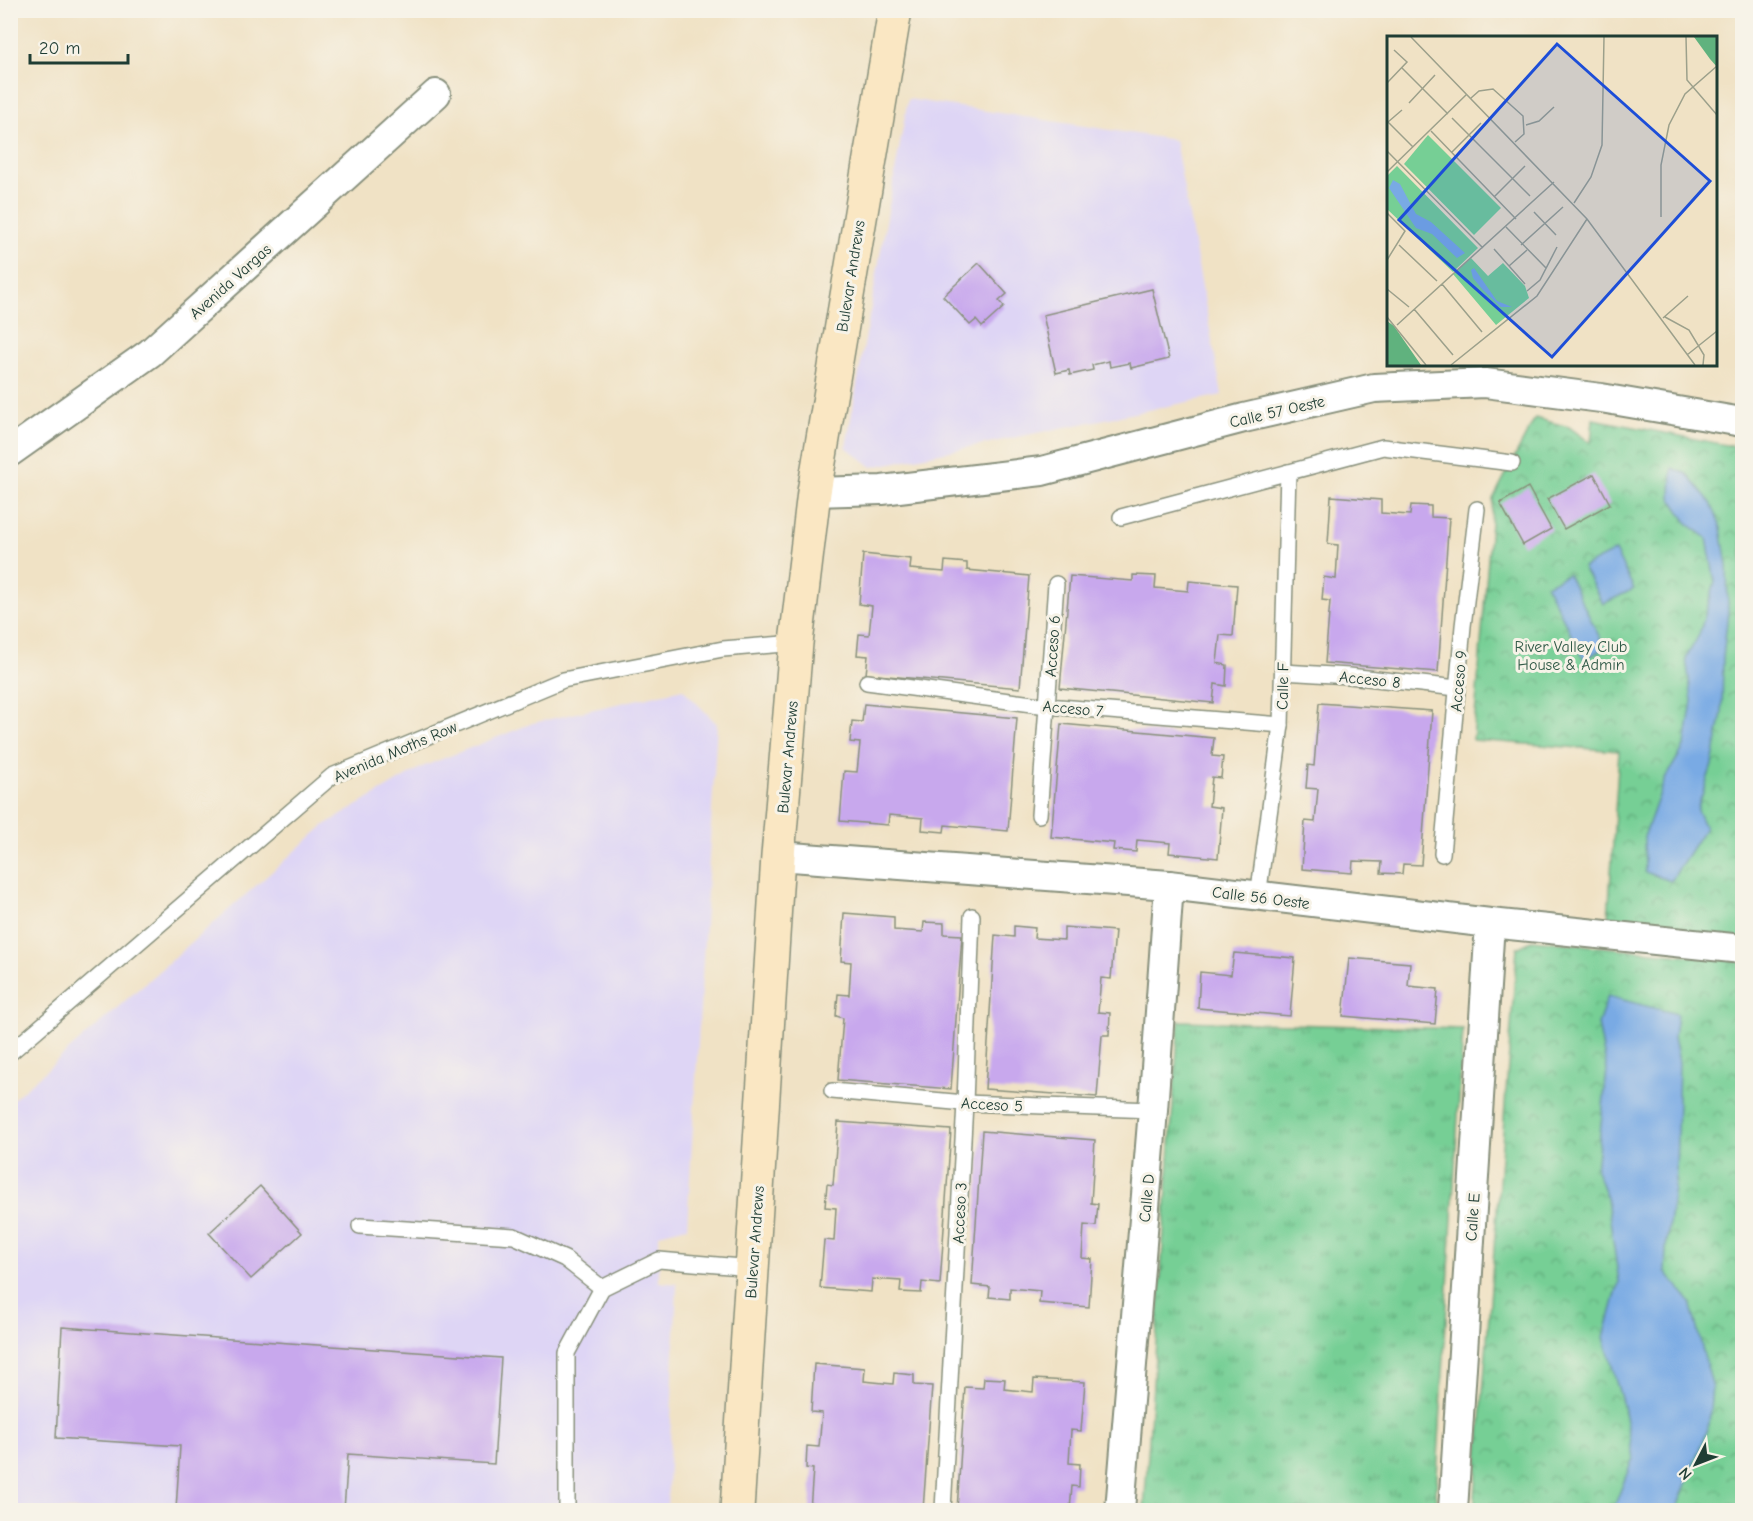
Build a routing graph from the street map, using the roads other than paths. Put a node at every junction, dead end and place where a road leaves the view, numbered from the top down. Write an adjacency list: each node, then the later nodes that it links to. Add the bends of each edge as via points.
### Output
1 (894, 10): 7 (main road, Bulevar Andrews)
2 (436, 94): 4 (street, Avenida Vargas, via 150,353)
3 (1743, 422): 7 (street, Calle 57 Oeste, via 1485,383 1374,388 1042,471 882,490)
4 (10, 452)
5 (1512, 463): 6 (lane, via 1383,447)
6 (1288, 472): 9 (lane); 12 (lane, Calle F)
7 (814, 492): 11 (main road, Bulevar Andrews)
8 (1478, 509): 14 (lane, Acceso 9)
9 (1121, 517)
10 (1056, 584): 15 (lane, Acceso 6)
11 (796, 643): 19 (main road, Bulevar Andrews); 25 (lane, Avenida Moths Row, via 723,649 563,680 332,776)
12 (1283, 672): 14 (lane, Acceso 8); 16 (lane, Calle F)
13 (867, 682): 15 (lane, Acceso 7)
14 (1457, 688): 18 (lane, Acceso 9)
15 (1047, 706): 16 (lane, Acceso 7); 17 (lane, Acceso 6)
16 (1281, 725): 21 (lane, Calle F)
17 (1039, 815)
18 (1442, 854)
19 (778, 856): 20 (street, Calle 56 Oeste); 30 (main road, Bulevar Andrews)
20 (1169, 885): 21 (street, Calle 56 Oeste); 28 (street, Calle D)
21 (1258, 897): 23 (street, Calle 56 Oeste)
22 (972, 916): 27 (lane, Acceso 3)
23 (1490, 923): 24 (street, Calle 56 Oeste); 36 (street, Calle E)
24 (1743, 949)
25 (10, 1053)
26 (832, 1091): 27 (lane, Acceso 5)
27 (965, 1103): 28 (lane, Acceso 5); 34 (lane, Acceso 3)
28 (1153, 1110): 35 (street, Calle D)
29 (360, 1226): 31 (lane, via 514,1236 565,1259)
30 (752, 1268): 31 (lane, via 659,1260); 33 (main road, Bulevar Andrews)
31 (602, 1288): 32 (lane, via 567,1353)
32 (567, 1510)
33 (737, 1510)
34 (943, 1510)
35 (1120, 1510)
36 (1453, 1510)

